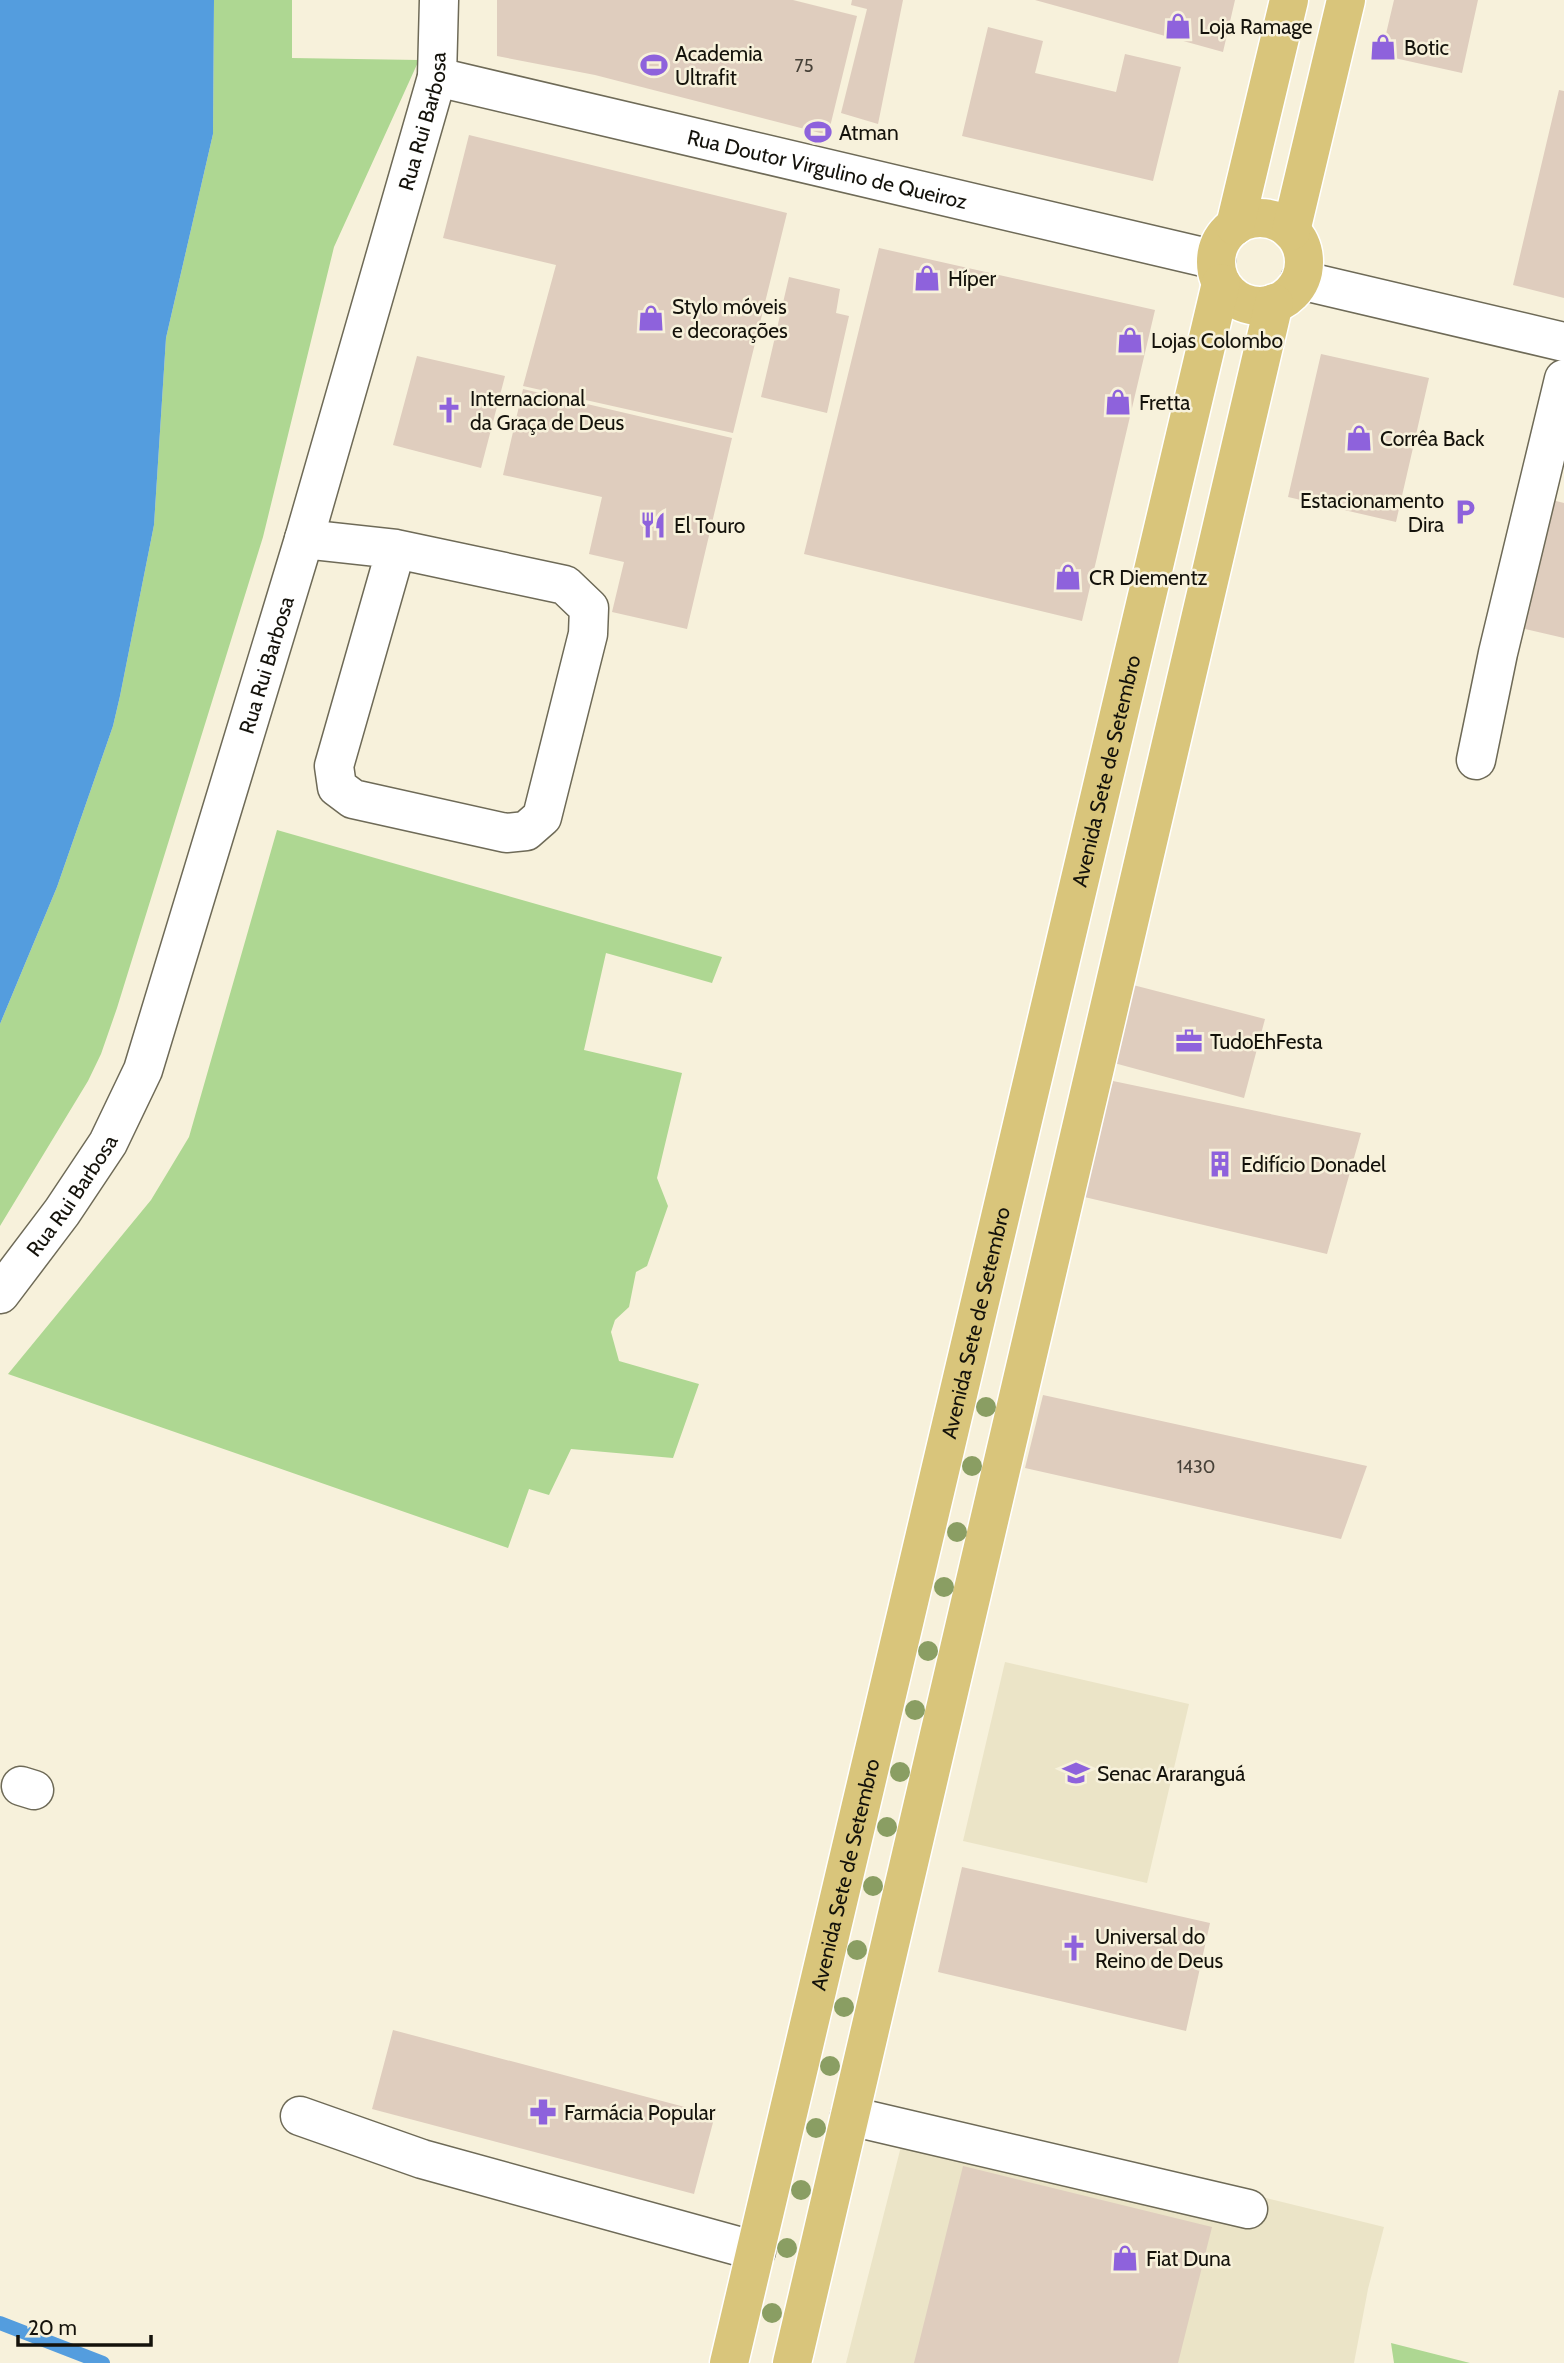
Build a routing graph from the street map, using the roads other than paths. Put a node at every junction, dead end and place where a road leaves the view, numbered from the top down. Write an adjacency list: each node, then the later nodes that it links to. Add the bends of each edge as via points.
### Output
1 (439, 0): 4 (street, Rua Rui Barbosa)
2 (1289, 0): 5 (main road)
3 (1346, 0): 6 (main road)
4 (437, 77): 7 (street, Rua Doutor Virgulino de Queiroz); 11 (street, Rua Rui Barbosa)
5 (1235, 226): 6 (main road, via 1264,218); 7 (main road, via 1225,235)
6 (1291, 230): 8 (main road, via 1304,254 1304,268)
7 (1218, 271): 8 (main road, via 1238,300 1262,306); 18 (main road, Avenida Sete de Setembro)
8 (1287, 292): 9 (street); 16 (main road)
9 (1564, 342)
10 (1564, 379): 13 (street)
11 (304, 539): 12 (street); 14 (street, Rua Rui Barbosa, via 143,1070 108,1143)
12 (396, 550): 12 (street, via 565,584 589,608 588,634 541,817 526,831 506,833 353,799 337,787 334,766)
13 (1476, 760)
14 (0, 1294)
15 (300, 2116): 18 (street, via 422,2159)
16 (850, 2116): 17 (street); 20 (main road)
17 (1248, 2208)
18 (756, 2251): 19 (main road, Avenida Sete de Setembro)
19 (729, 2363)
20 (792, 2363)

